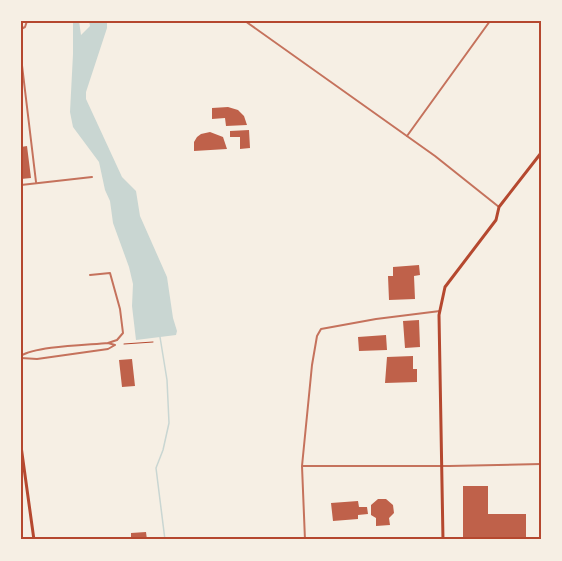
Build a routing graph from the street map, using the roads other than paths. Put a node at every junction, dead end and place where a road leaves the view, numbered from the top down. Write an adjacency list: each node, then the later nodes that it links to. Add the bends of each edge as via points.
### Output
1 (27, 21): 4 (street)
2 (245, 21): 6 (street)
3 (490, 21): 6 (street)
4 (21, 29)
5 (21, 57): 9 (street)
6 (407, 136): 11 (street)
7 (541, 153): 11 (main road)
8 (92, 177): 9 (street)
9 (36, 182): 10 (street)
10 (21, 185)
11 (499, 207): 13 (main road, via 496,220 445,287)
12 (90, 275): 14 (street, via 110,273 115,285 123,333)
13 (440, 311): 18 (street, via 321,329 312,365); 19 (main road)
14 (108, 343): 15 (street, via 42,350); 15 (street, via 115,345 37,359)
15 (21, 357)
16 (21, 446): 20 (main road)
17 (541, 464): 19 (street)
18 (302, 466): 19 (street); 22 (street)
19 (440, 466): 23 (main road)
20 (23, 472): 21 (main road)
21 (34, 540)
22 (306, 540)
23 (443, 540)

